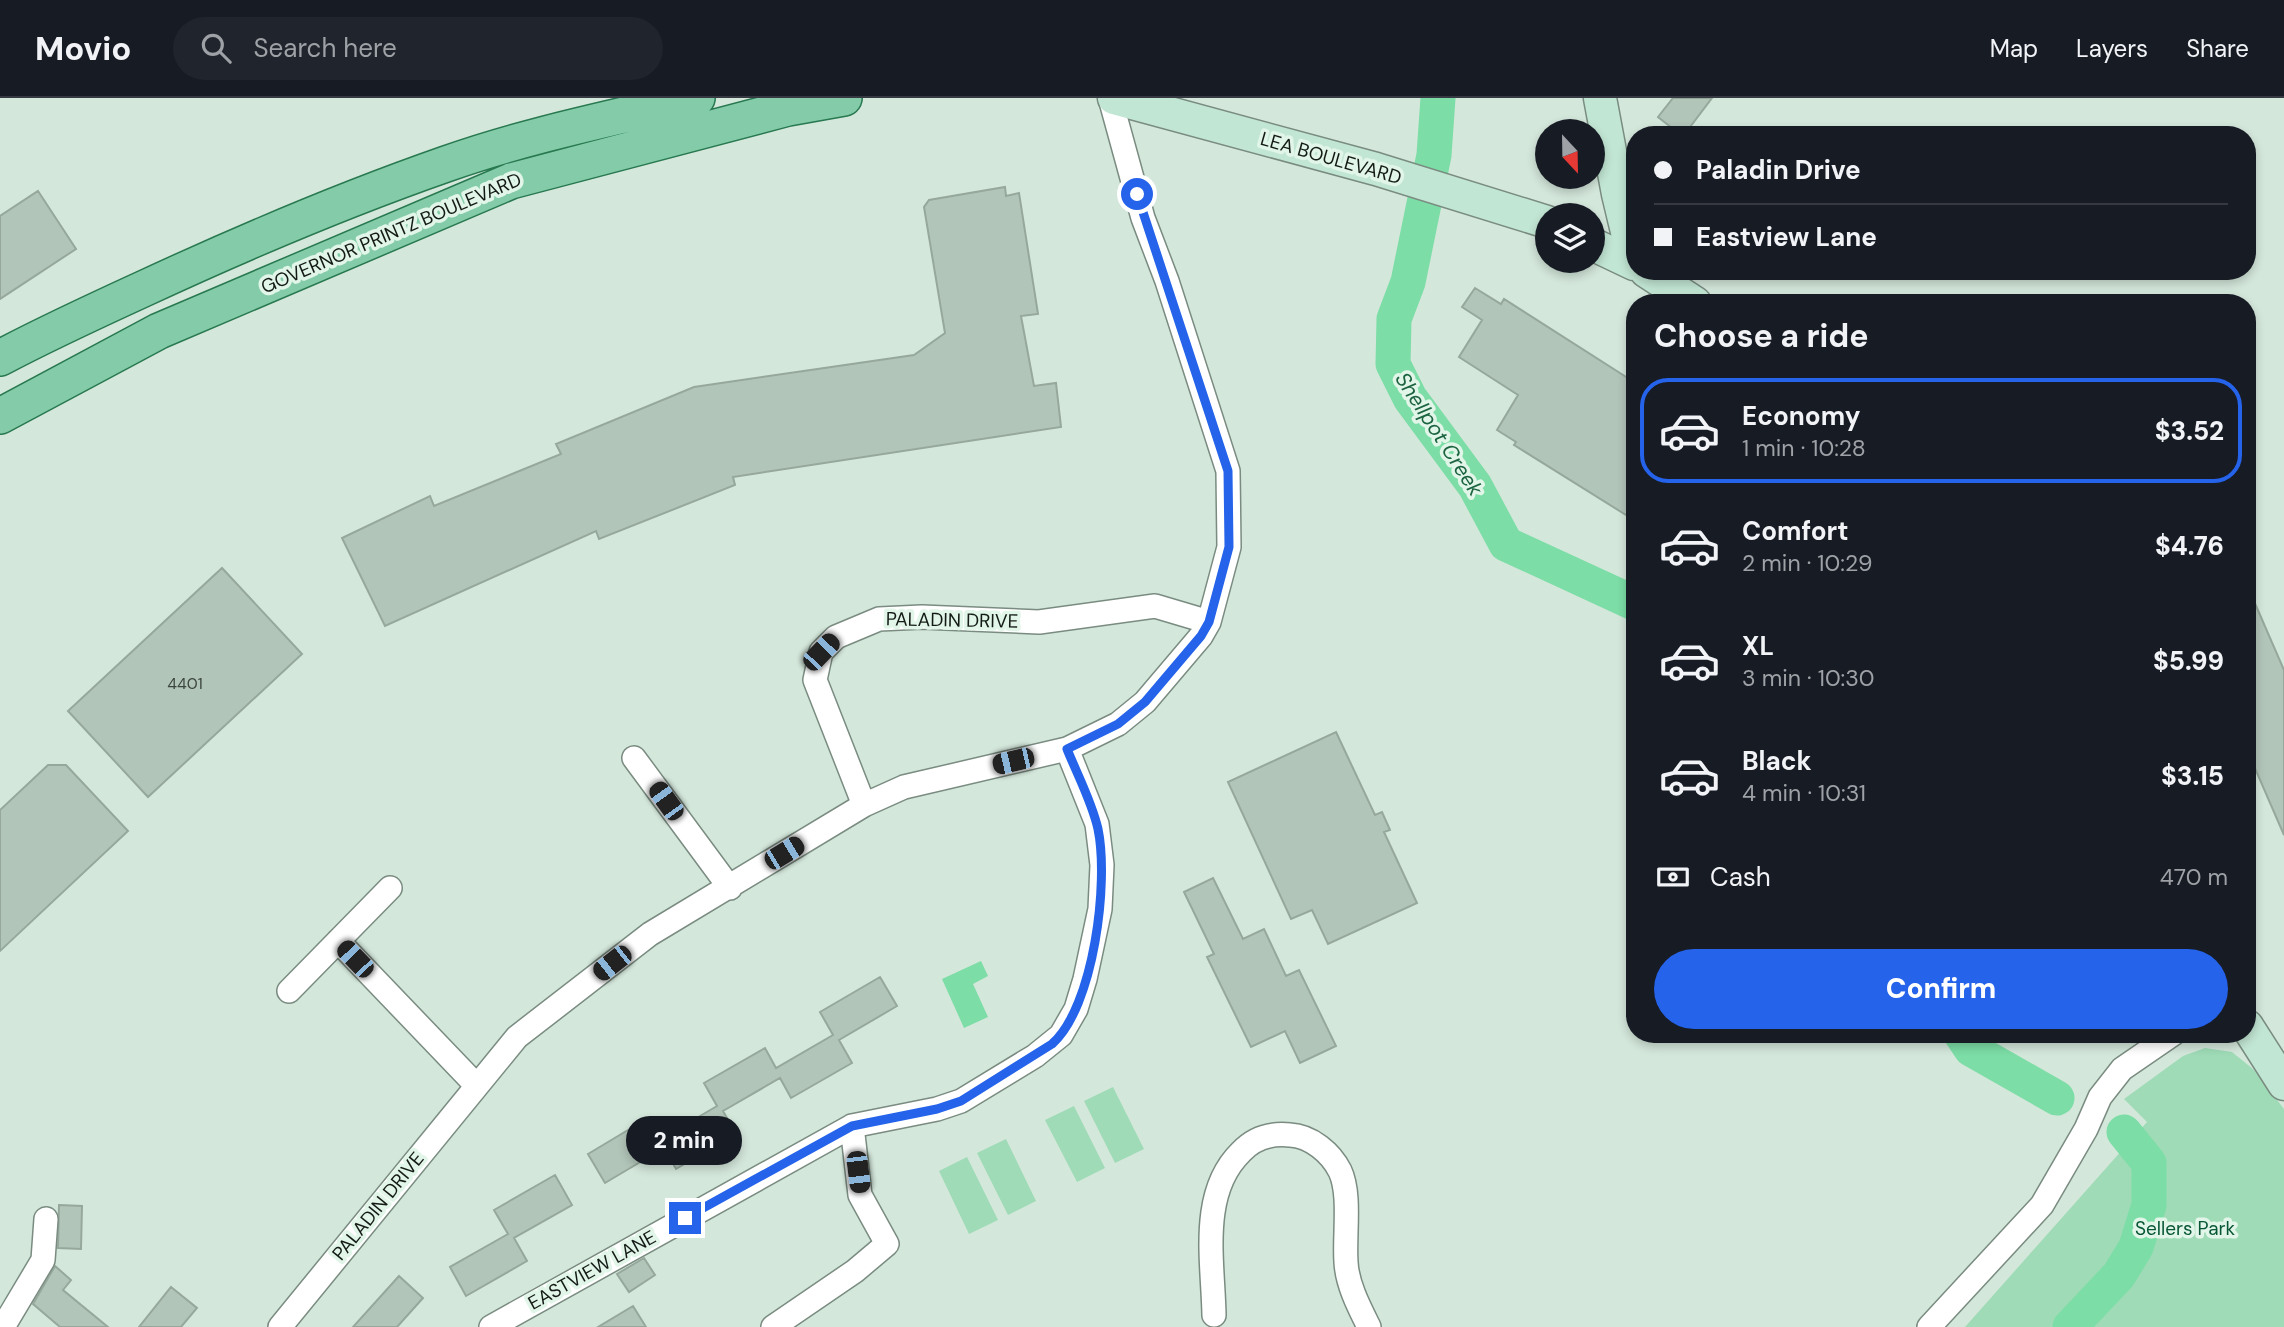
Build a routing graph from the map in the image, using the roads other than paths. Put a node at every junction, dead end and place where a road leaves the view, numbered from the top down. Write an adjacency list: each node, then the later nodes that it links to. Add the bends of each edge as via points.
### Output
1 (697, 98): 13 (main road, GOVERNOR PRINTZ BOULEVARD, via 448,163 204,260)
2 (774, 98): 6 (main road, via 642,129 617,138)
3 (844, 98): 6 (main road, GOVERNOR PRINTZ BOULEVARD, via 788,108)
4 (1112, 98): 7 (street, LEA BOULEVARD, via 1376,169); 15 (street, PALADIN DRIVE, via 1143,218 1228,471 1229,547)
5 (1600, 98): 8 (street)
6 (606, 156): 14 (main road, GOVERNOR PRINTZ BOULEVARD, via 511,181 159,331)
7 (1535, 218)
8 (1626, 226)
9 (1605, 250): 10 (street)
10 (1626, 259)
11 (1660, 280): 12 (street)
12 (1681, 294)
13 (0, 358)
14 (0, 416)
15 (1209, 622): 16 (street, PALADIN DRIVE, via 1145,702 1118,724); 18 (street, PALADIN DRIVE, via 1155,606 1039,622 878,619 836,637 821,652 815,680)
16 (1067, 749): 18 (street, PALADIN DRIVE, via 904,786); 27 (street, EASTVIEW LANE, via 1097,824 1102,853 1100,909 1085,979 1069,1023 1052,1044 961,1101)
17 (634, 758): 20 (street)
18 (864, 805): 20 (street, PALADIN DRIVE)
19 (390, 888): 21 (street)
20 (730, 888): 26 (street, PALADIN DRIVE, via 650,934 537,1021)
21 (338, 941): 22 (street); 26 (street)
22 (289, 991)
23 (2256, 1040): 25 (street)
24 (2161, 1043): 35 (street, via 2122,1069 2100,1097 2042,1205)
25 (2284, 1084)
26 (475, 1085): 31 (street, PALADIN DRIVE)
27 (852, 1126): 32 (street, EASTVIEW LANE); 33 (street, via 860,1195 887,1244 856,1271)
28 (46, 1219): 30 (street, via 43,1260)
29 (1214, 1315): 34 (street, via 1212,1229 1220,1181 1230,1162 1246,1147 1275,1134 1294,1135 1324,1150 1341,1173 1346,1266)
30 (3, 1327)
31 (280, 1327)
32 (491, 1327)
33 (773, 1327)
34 (1369, 1327)
35 (1928, 1327)

